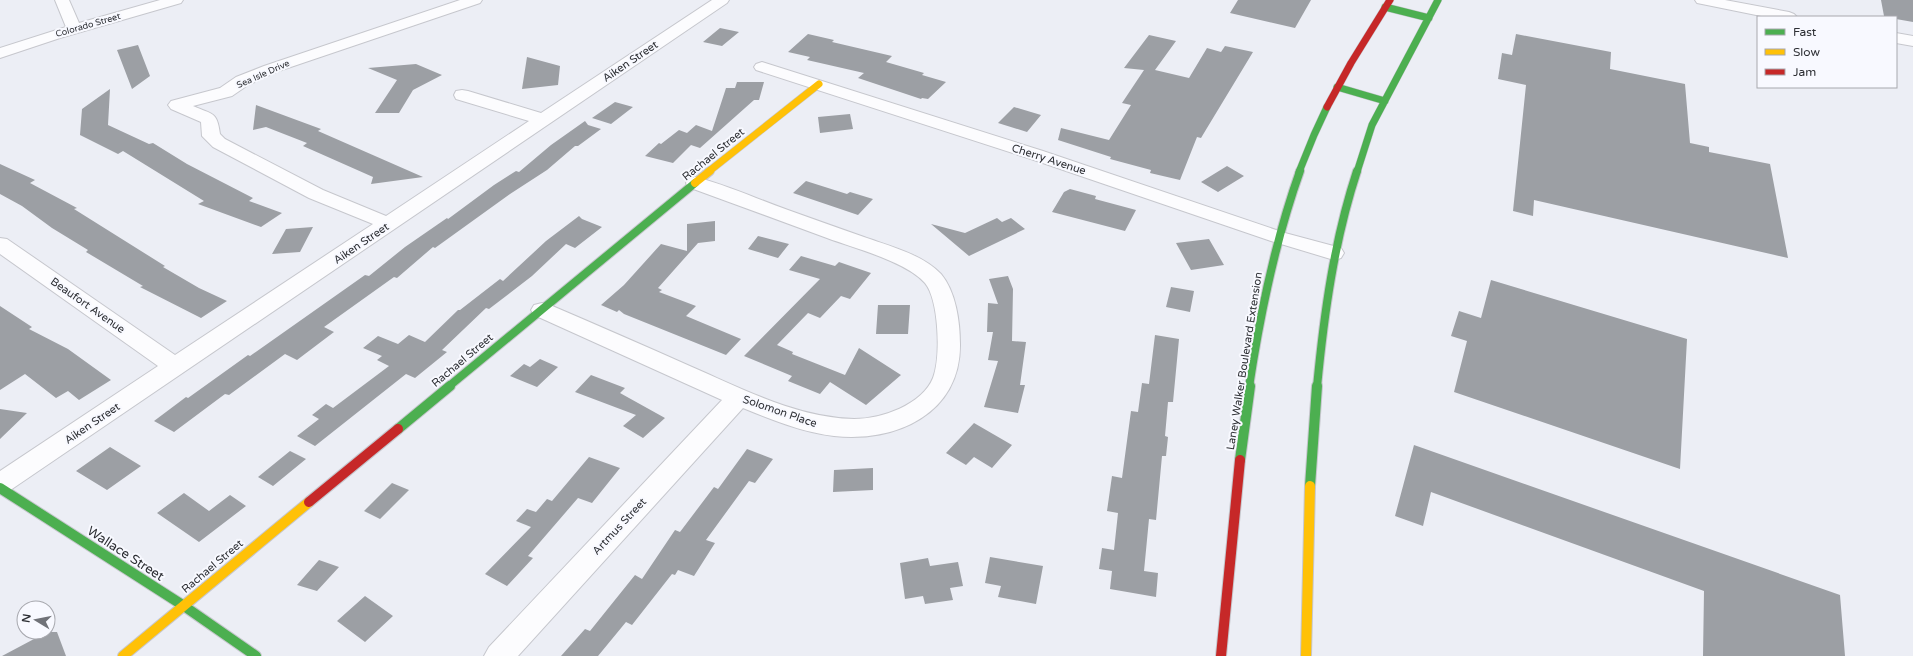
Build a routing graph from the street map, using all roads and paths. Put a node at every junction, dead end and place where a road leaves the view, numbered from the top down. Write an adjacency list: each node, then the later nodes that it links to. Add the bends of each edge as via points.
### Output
1 (62, 0): 10 (street)
2 (176, 0): 10 (street, Colorado Street)
3 (475, 0): 21 (street, Sea Isle Drive, via 277,66 242,81 226,92 177,105 209,119 211,136 220,143 316,194)
4 (722, 0): 19 (street, Aiken Street)
5 (1438, 0): 9 (main road)
6 (1702, 0): 8 (street)
7 (1387, 4): 9 (main road); 16 (main road, Laney Walker Boulevard Extension)
8 (1784, 16)
9 (1429, 18): 18 (main road)
10 (74, 28): 13 (street, Colorado Street)
11 (1897, 38): 12 (street)
12 (1913, 41)
13 (0, 53)
14 (762, 67): 15 (street, Cherry Avenue)
15 (819, 84): 20 (main road, Rachael Street); 22 (street, Cherry Avenue)
16 (1337, 88): 18 (main road); 22 (main road, Laney Walker Boulevard Extension, via 1315,130)
17 (462, 95): 19 (street)
18 (1385, 100): 24 (main road, via 1368,134 1352,182)
19 (544, 120): 21 (street, Aiken Street)
20 (695, 183): 25 (main road, Rachael Street); 27 (street, Solomon Place, via 891,254 921,268 938,284 945,308 950,343 946,373 940,389 924,406 893,422 854,428 830,427 807,422)
21 (389, 224): 26 (street, Aiken Street)
22 (1278, 237): 24 (street, Cherry Avenue); 34 (main road, Laney Walker Boulevard Extension, via 1264,296 1248,397)
23 (0, 244): 26 (street, Beaufort Avenue)
24 (1334, 253): 35 (main road, via 1313,435)
25 (542, 310): 27 (street, Solomon Place); 30 (main road, Rachael Street)
26 (176, 367): 28 (street, Aiken Street)
27 (740, 397): 33 (street, Artmus Street)
28 (0, 484)
29 (0, 488): 30 (main road, Wallace Street)
30 (184, 606): 31 (main road, Rachael Street); 32 (main road, Wallace Street)
31 (123, 656)
32 (256, 656)
33 (499, 656)
34 (1221, 656)
35 (1306, 656)

